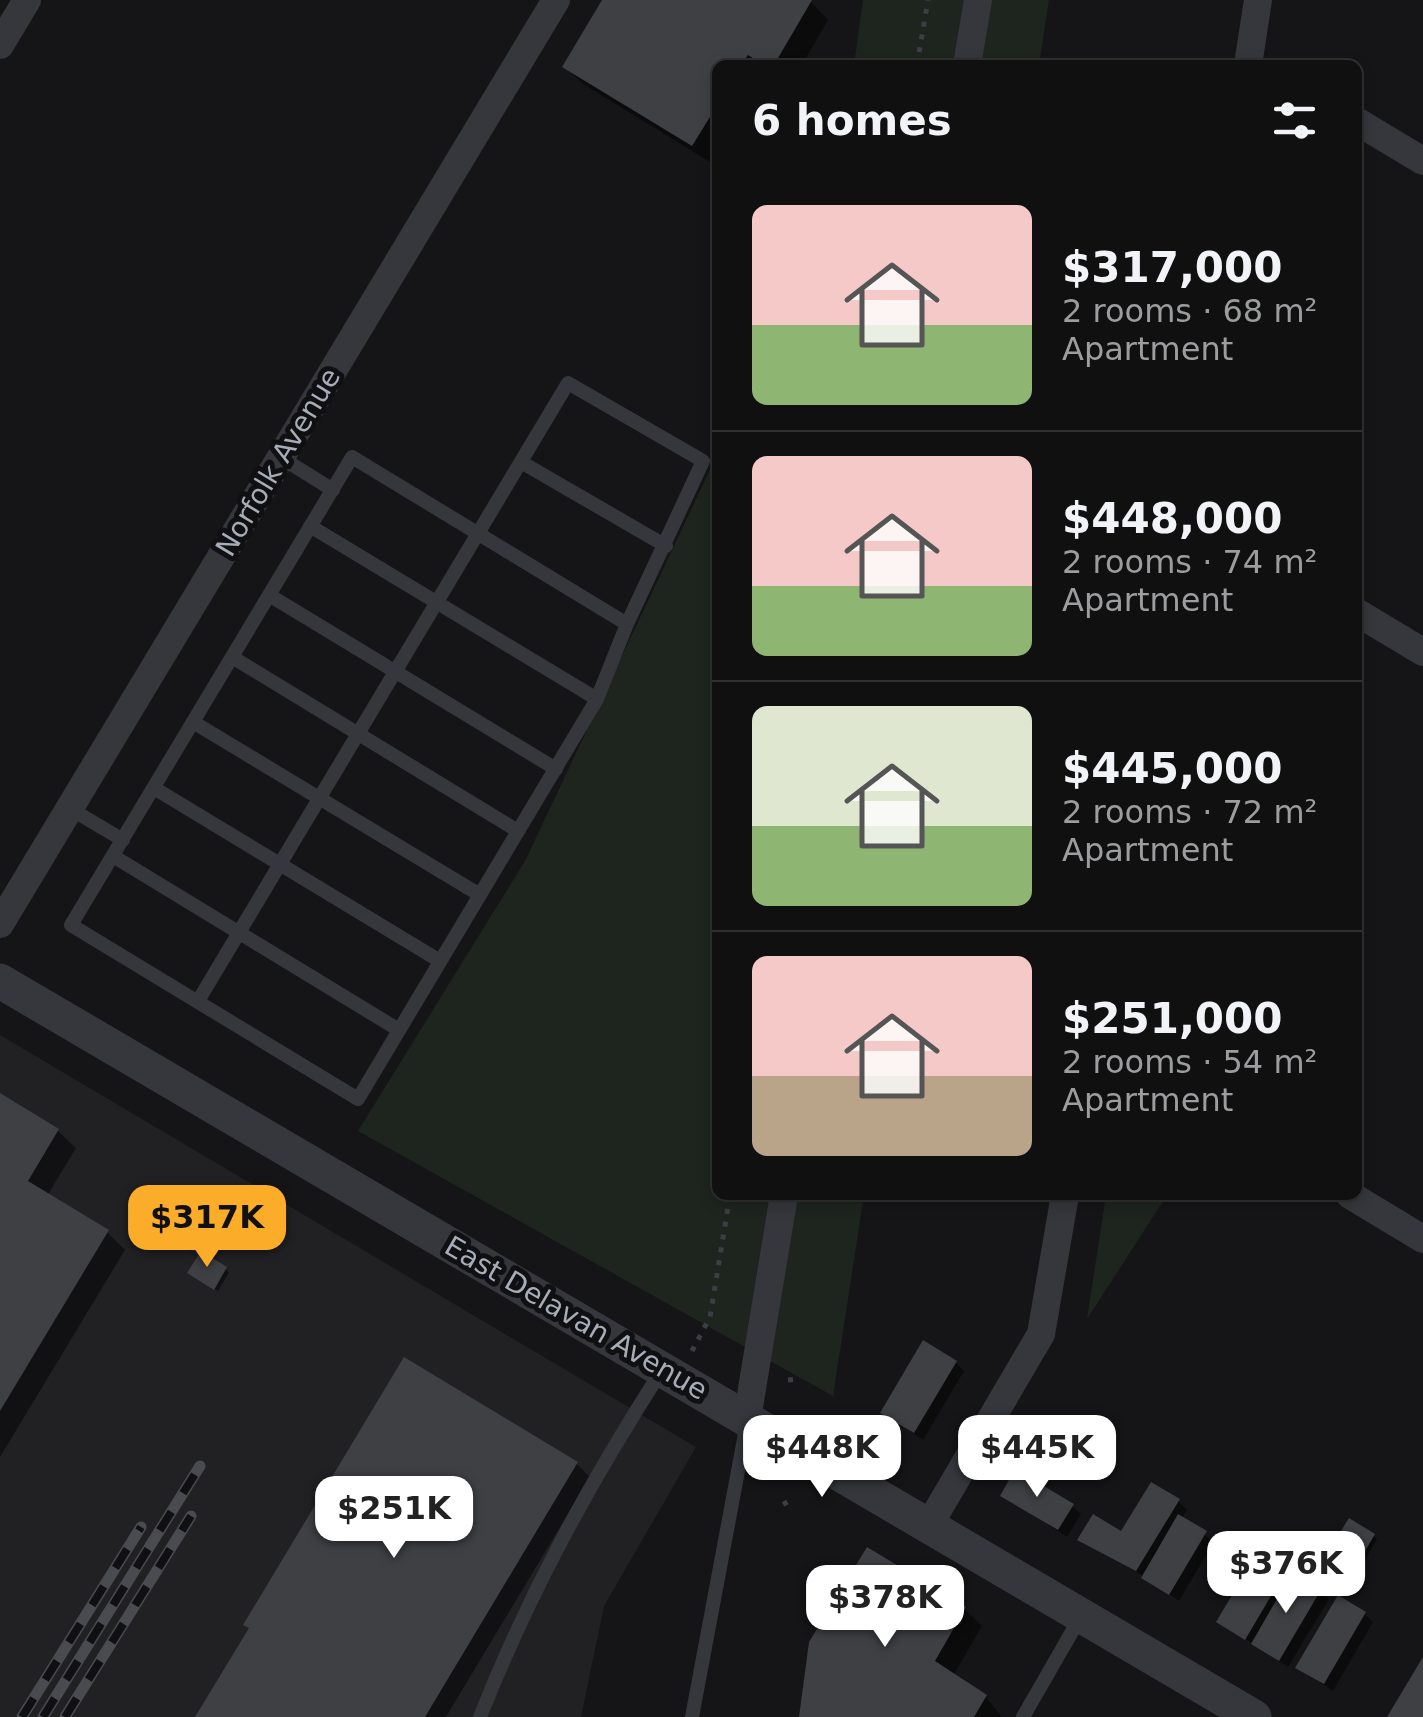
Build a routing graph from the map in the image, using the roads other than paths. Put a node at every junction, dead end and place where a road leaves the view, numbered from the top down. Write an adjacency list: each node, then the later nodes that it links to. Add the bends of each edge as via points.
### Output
1 (27, 0): 5 (street)
2 (556, 0): 10 (street, Norfolk Avenue)
3 (978, 0): 6 (street)
4 (1258, 0): 7 (street)
5 (0, 45)
6 (968, 60)
7 (1254, 60)
8 (1362, 124): 9 (street)
9 (1423, 161)
10 (280, 458): 12 (lane); 29 (street, Norfolk Avenue)
11 (522, 462): 14 (lane); 15 (lane); 15 (lane, via 568,383 703,461)
12 (333, 490): 13 (lane); 14 (lane, via 352,456)
13 (310, 526): 16 (lane); 17 (lane)
14 (479, 533): 17 (lane); 19 (lane)
15 (666, 546): 19 (lane)
16 (269, 595): 21 (lane); 22 (lane)
17 (437, 602): 22 (lane); 23 (lane)
18 (1362, 615): 20 (street)
19 (627, 624): 23 (lane)
20 (1423, 652)
21 (232, 657): 24 (lane); 25 (lane)
22 (396, 671): 25 (lane); 26 (lane)
23 (597, 700): 26 (lane)
24 (193, 722): 27 (lane); 28 (lane)
25 (358, 734): 28 (lane); 30 (lane)
26 (556, 769): 30 (lane)
27 (154, 788): 31 (lane); 33 (lane)
28 (320, 798): 33 (lane); 34 (lane)
29 (70, 808): 31 (lane); 35 (street, Norfolk Avenue)
30 (518, 831): 34 (lane)
31 (122, 840): 32 (lane)
32 (112, 856): 36 (lane); 39 (lane, via 71,925)
33 (280, 864): 36 (lane); 37 (lane)
34 (480, 895): 37 (lane)
35 (0, 924)
36 (239, 932): 39 (lane); 40 (lane)
37 (440, 961): 40 (lane)
38 (0, 981): 45 (street, East Delavan Avenue)
39 (198, 1002): 40 (lane, via 358,1099)
40 (399, 1030)
41 (783, 1200): 46 (street)
42 (1064, 1200): 47 (street, via 1041,1334)
43 (1358, 1200): 44 (street)
44 (1423, 1239)
45 (662, 1370): 46 (street, East Delavan Avenue); 49 (lane, via 562,1535)
46 (748, 1419): 47 (street, East Delavan Avenue); 50 (lane)
47 (929, 1525): 48 (street, East Delavan Avenue)
48 (1081, 1616): 51 (lane); 52 (street, East Delavan Avenue)
49 (480, 1717)
50 (692, 1717)
51 (1023, 1717)
52 (1254, 1717)

